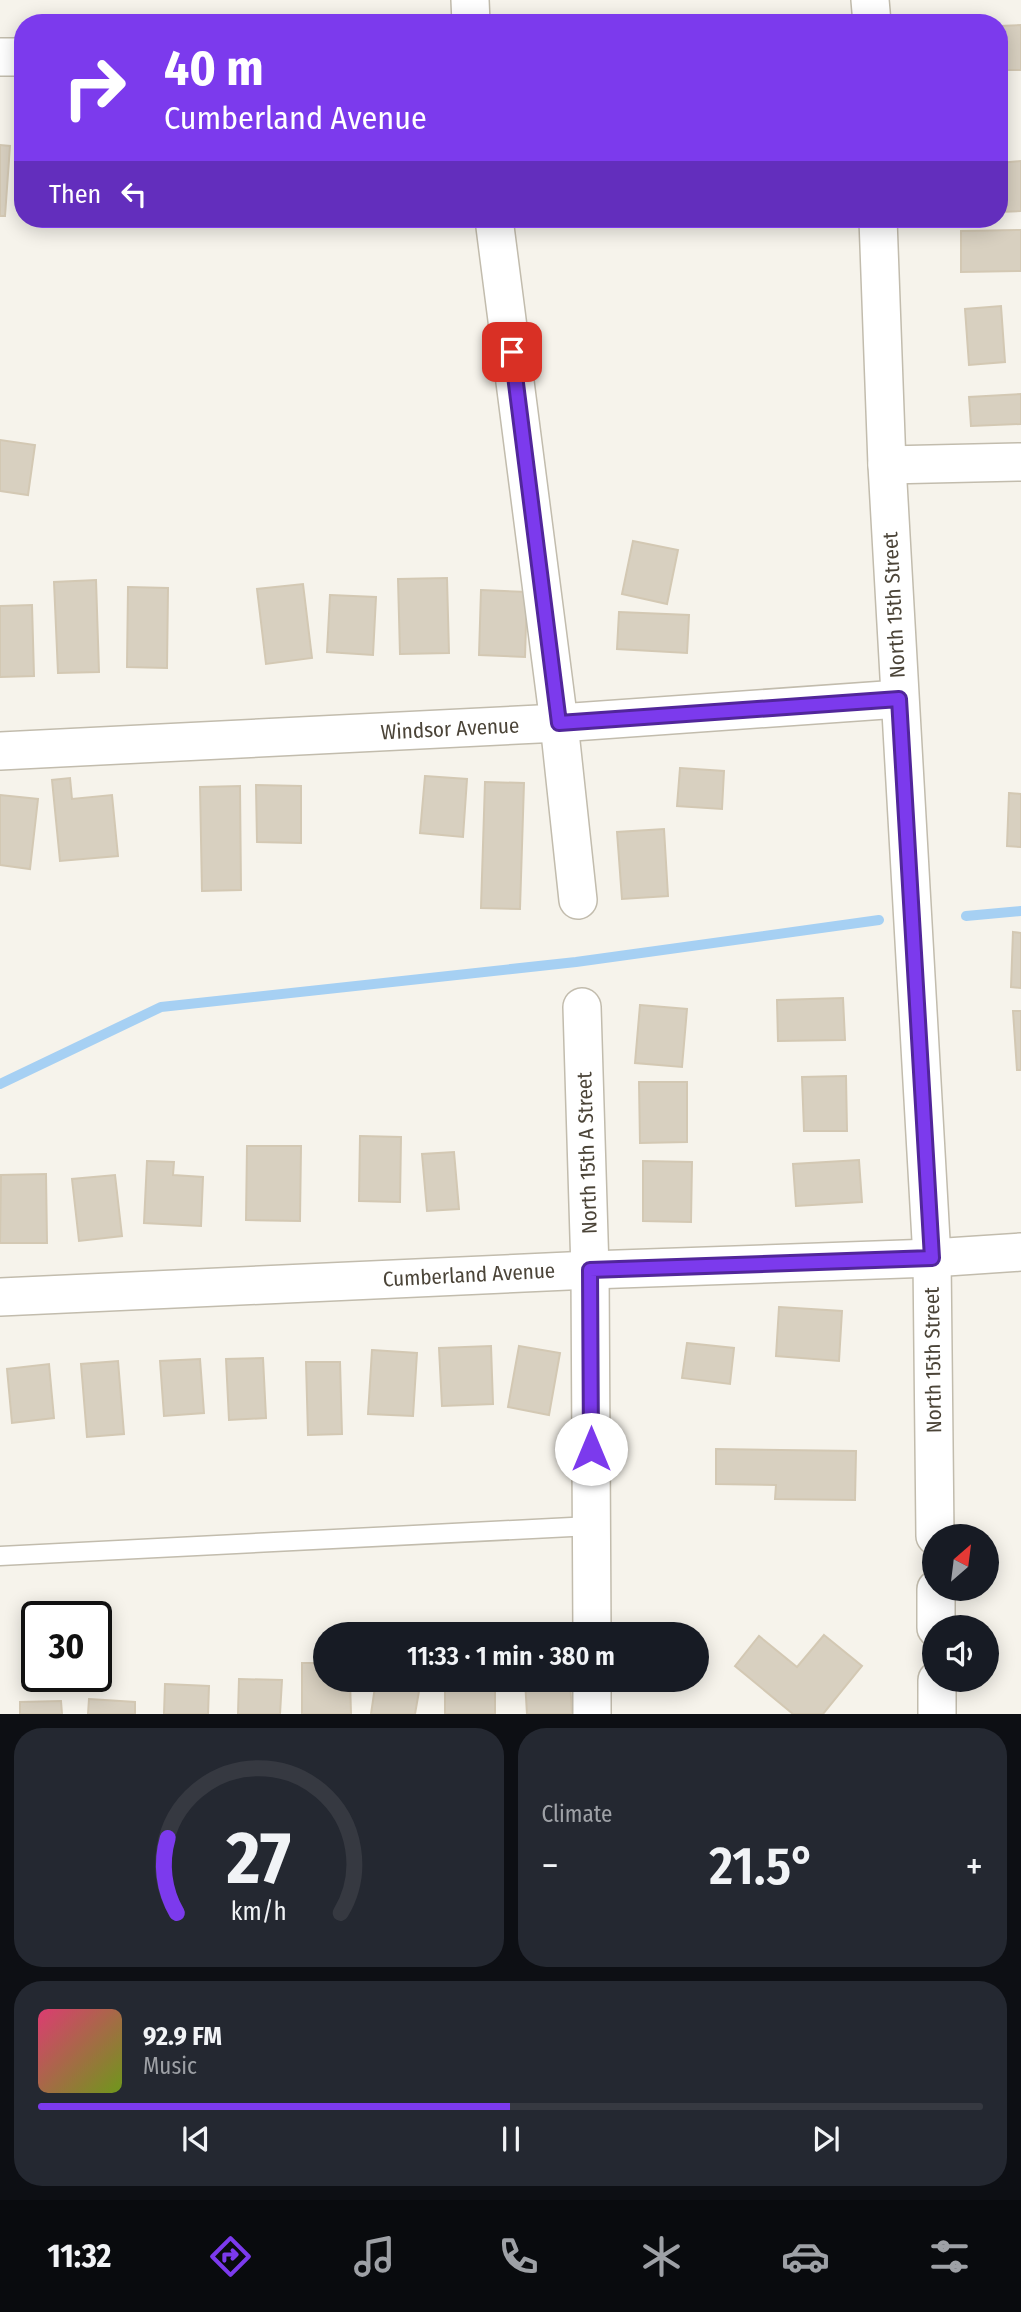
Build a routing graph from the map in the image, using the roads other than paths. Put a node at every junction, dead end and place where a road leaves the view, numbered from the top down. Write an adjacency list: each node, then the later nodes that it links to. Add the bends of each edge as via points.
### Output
1 (495, 228): 6 (street)
2 (878, 228): 4 (street, North 15th Street)
3 (1021, 462): 4 (street)
4 (887, 465): 5 (street, North 15th Street)
5 (899, 699): 6 (street, Windsor Avenue); 11 (street, North 15th Street)
6 (559, 723): 7 (street, Windsor Avenue); 8 (street)
7 (0, 751)
8 (578, 900)
9 (582, 1007): 12 (street, North 15th A Street)
10 (1021, 1252): 11 (street, Cumberland Avenue)
11 (932, 1258): 12 (street, Cumberland Avenue); 14 (street, North 15th Street)
12 (590, 1270): 13 (street, Cumberland Avenue); 15 (street, North 15th A Street)
13 (0, 1297)
14 (935, 1524)
15 (592, 1526): 16 (lane); 17 (street, North 15th A Street)
16 (0, 1556)
17 (592, 1622)
18 (592, 1692): 20 (street)
19 (937, 1692): 21 (street)
20 (592, 1713)
21 (937, 1713)

